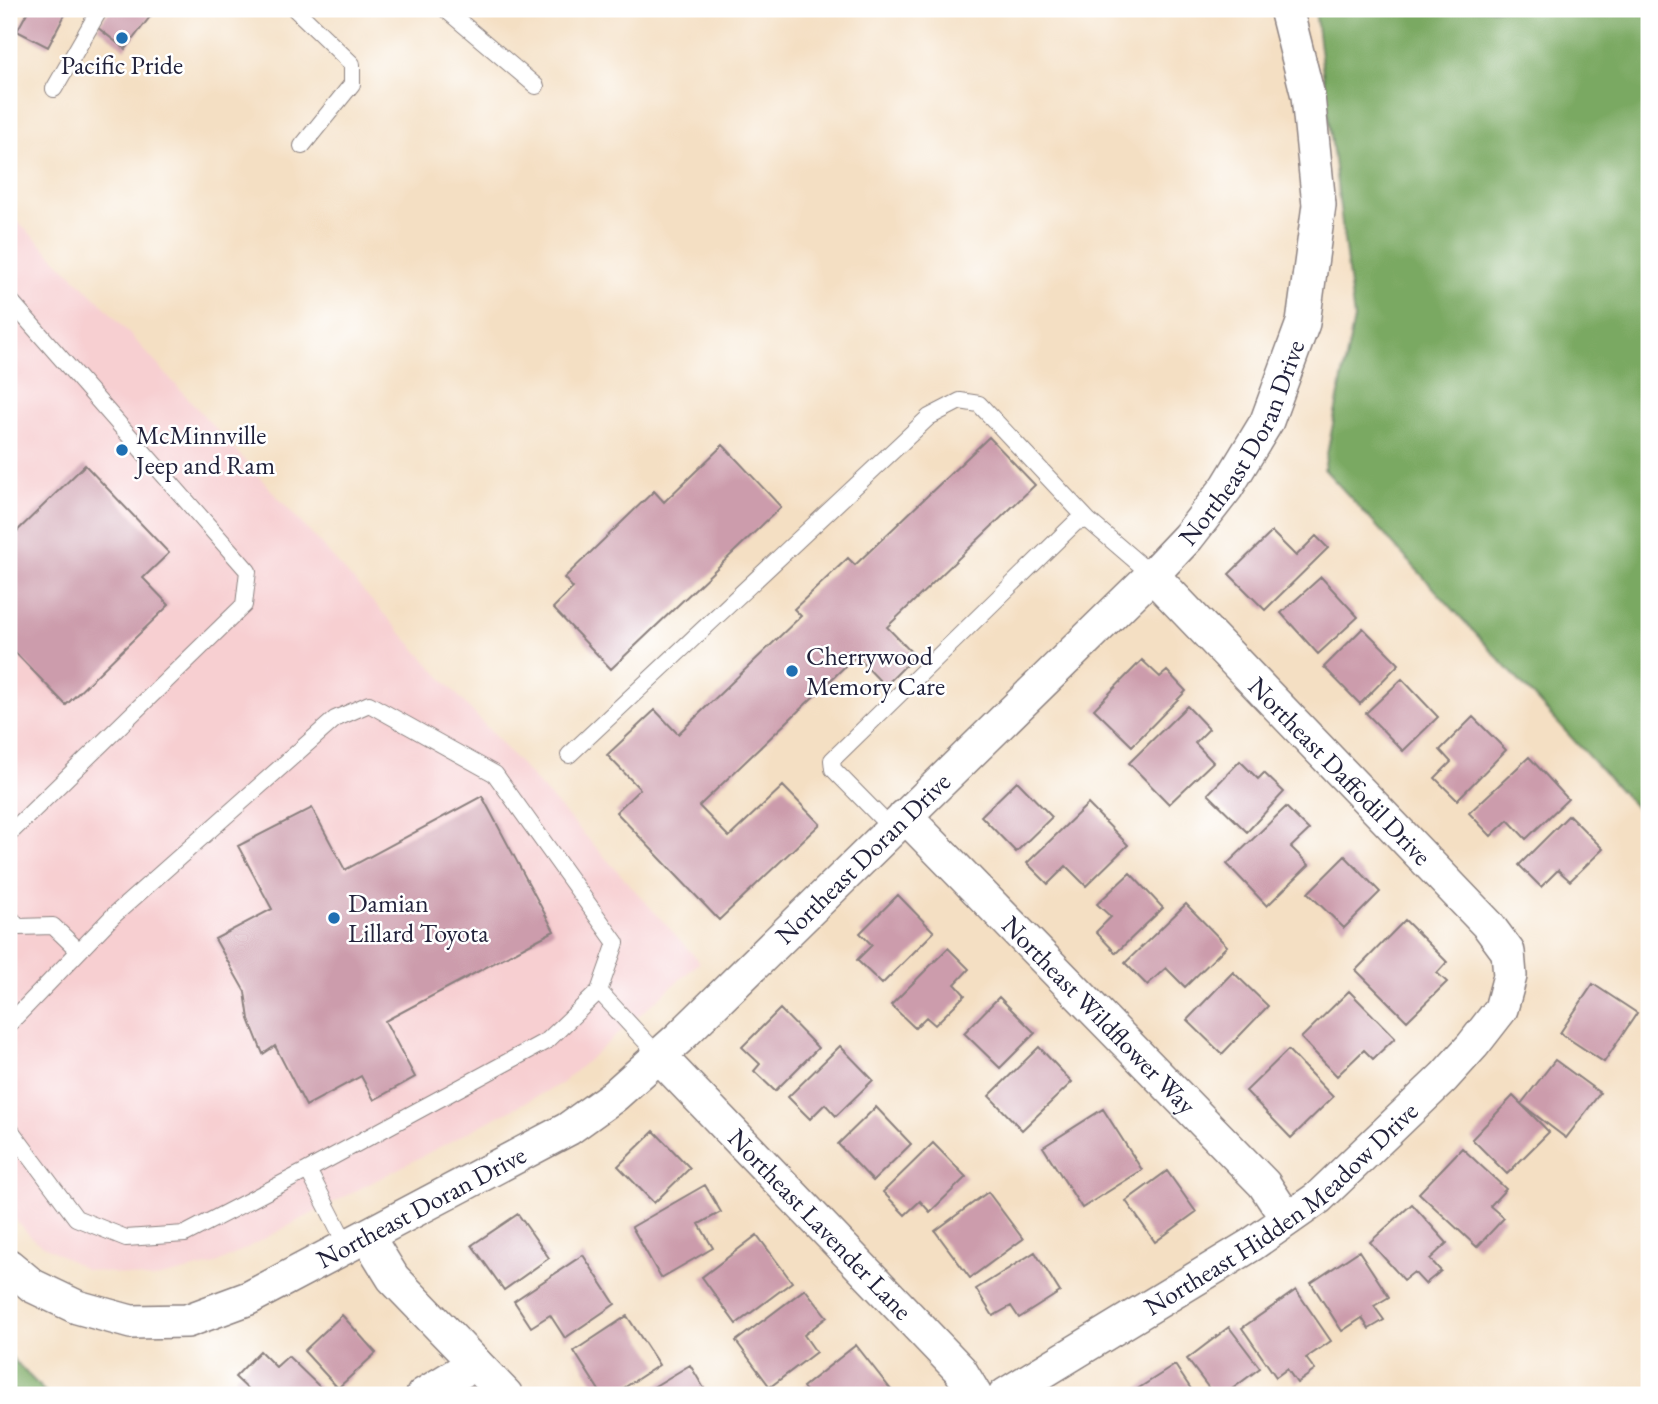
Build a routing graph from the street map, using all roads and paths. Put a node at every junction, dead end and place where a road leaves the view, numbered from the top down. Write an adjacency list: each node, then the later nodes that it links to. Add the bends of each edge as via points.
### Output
1 (100, 9): 6 (lane)
2 (295, 9): 7 (lane, via 352,64 352,84)
3 (445, 9): 5 (lane)
4 (1286, 9): 10 (street, Northeast Doran Drive, via 1308,96 1319,205 1303,323 1267,421 1227,487)
5 (536, 86)
6 (54, 89)
7 (302, 146)
8 (9, 299): 13 (lane, via 248,571 244,605)
9 (1088, 520): 10 (lane); 11 (lane, via 979,404 960,401 929,417); 12 (lane, via 1076,522 832,761 833,769)
10 (1152, 575): 12 (street, Northeast Doran Drive); 16 (street, Northeast Daffodil Drive, via 1488,925 1508,952)
11 (569, 755)
12 (899, 822): 19 (street, Northeast Doran Drive); 22 (street, Northeast Wildflower Way, via 1264,1184)
13 (9, 834)
14 (9, 916): 15 (lane, via 18,927 53,926)
15 (79, 951): 17 (lane, via 335,719 369,704 495,774 616,943); 18 (lane)
16 (1510, 976): 22 (street, Northeast Hidden Meadow Drive, via 1501,1009 1459,1061 1318,1198)
17 (599, 991): 19 (lane); 21 (lane, via 548,1040)
18 (9, 1024)
19 (659, 1056): 23 (street, Northeast Doran Drive, via 568,1129); 28 (street, Northeast Lavender Lane, via 960,1370)
20 (9, 1128): 21 (lane, via 76,1217 126,1238 185,1234)
21 (308, 1170): 23 (lane)
22 (1287, 1219): 29 (street, Northeast Hidden Meadow Drive)
23 (357, 1241): 24 (street, Northeast Doran Drive, via 249,1298 187,1321 131,1322 77,1307 33,1286); 25 (street)
24 (9, 1266)
25 (475, 1363): 26 (street); 27 (street)
26 (423, 1395)
27 (506, 1395)
28 (975, 1395)
29 (1005, 1395)

